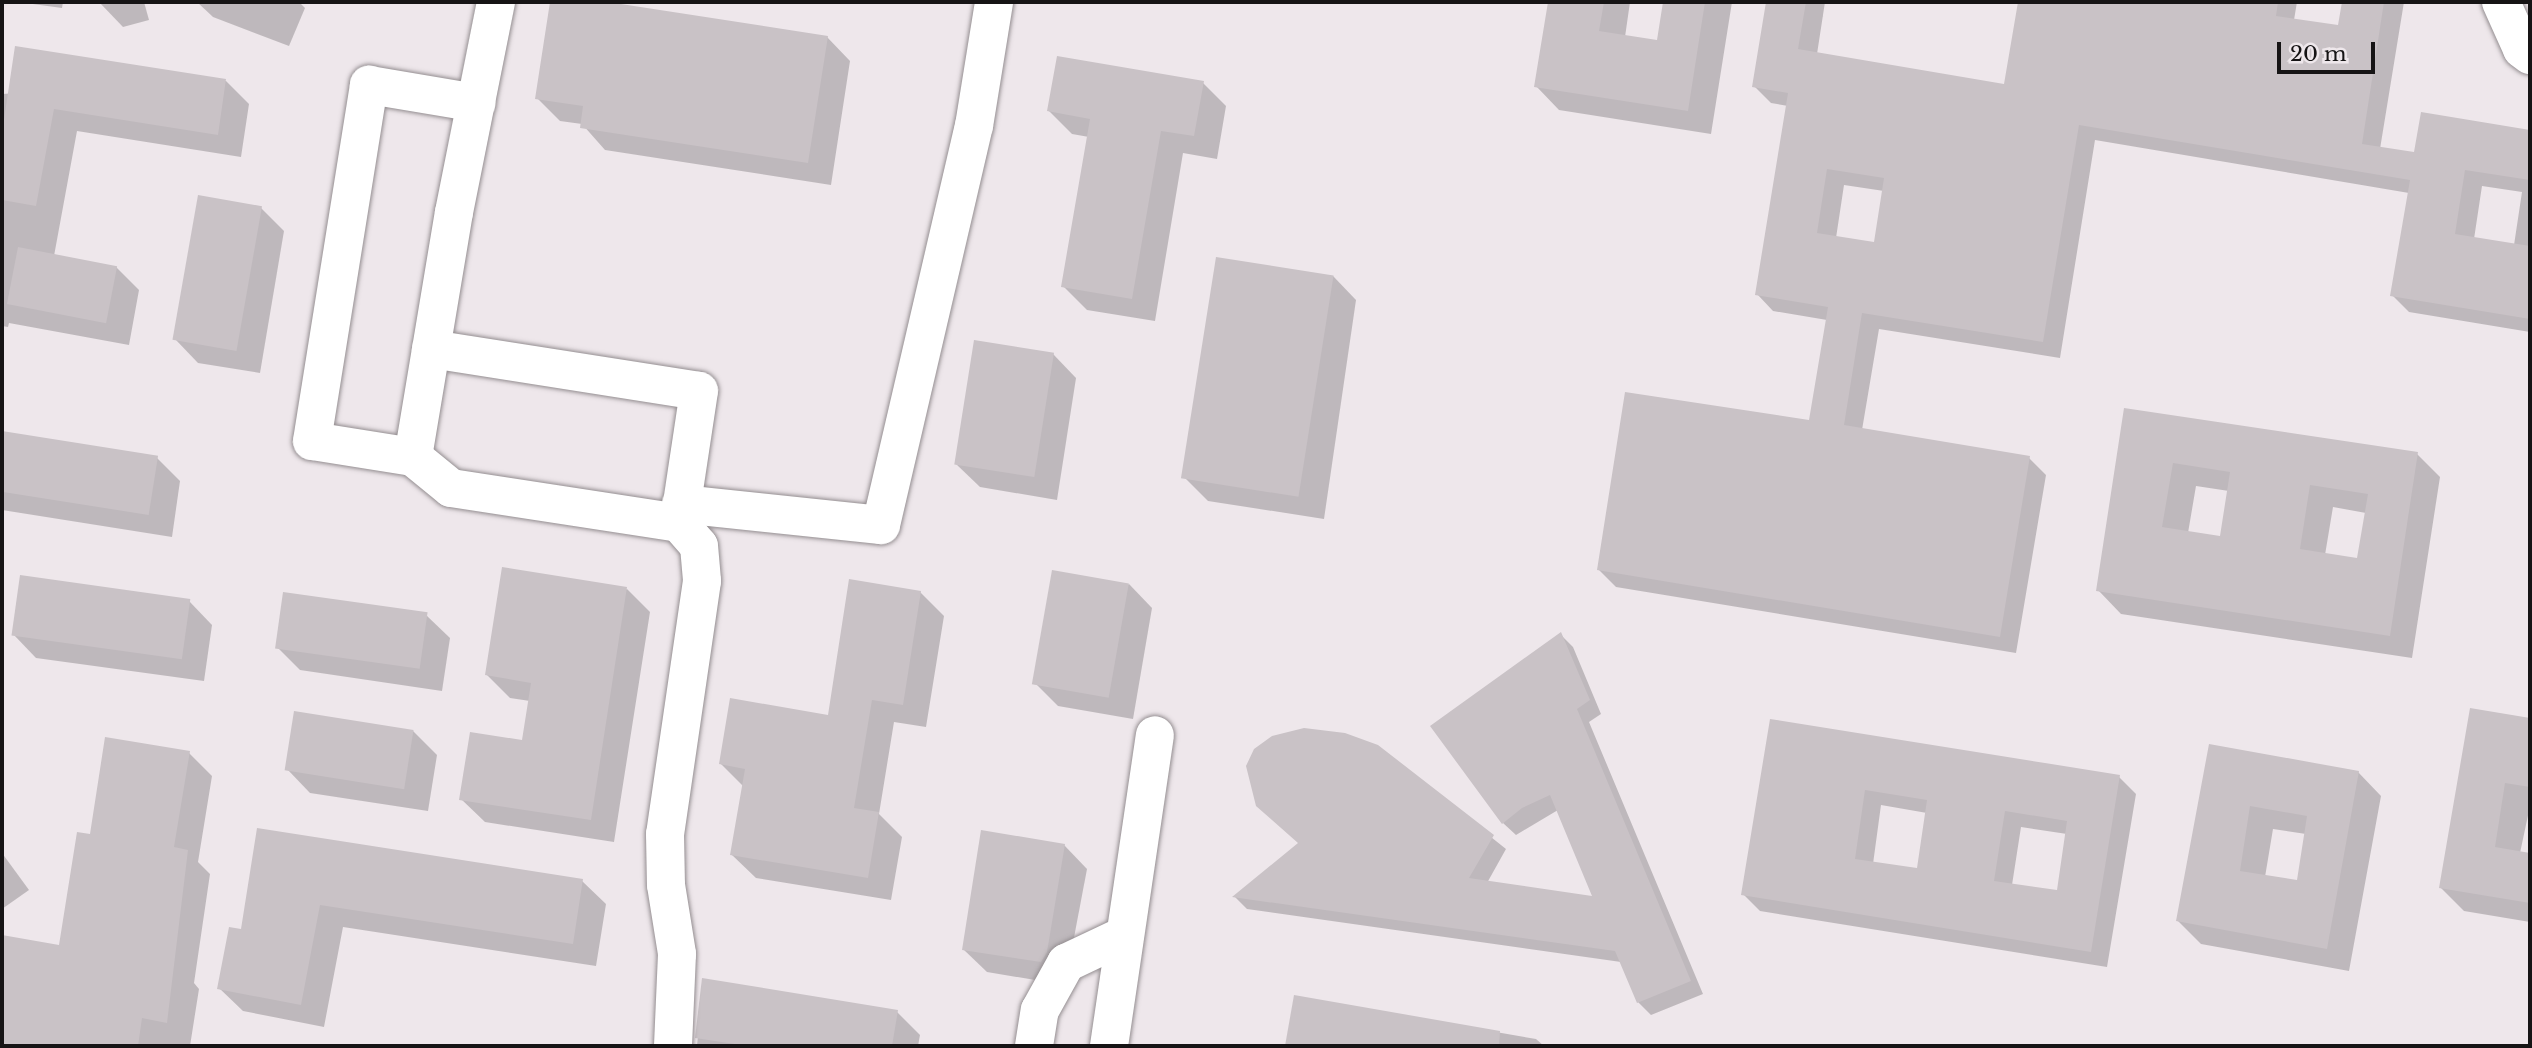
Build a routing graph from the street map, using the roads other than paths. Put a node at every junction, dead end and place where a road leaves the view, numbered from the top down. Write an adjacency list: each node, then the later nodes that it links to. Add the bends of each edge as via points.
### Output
1 (496, 2): 5 (lane)
2 (994, 2): 8 (lane, via 974,126 881,525)
3 (2501, 2): 4 (lane, via 2522,48)
4 (2530, 55)
5 (477, 103): 6 (lane); 7 (lane, via 369,85 312,441)
6 (431, 349): 7 (lane); 8 (lane, via 699,391)
7 (413, 457): 8 (lane, via 451,488)
8 (680, 514): 11 (lane, via 699,545 702,581 665,834 666,885 677,954)
9 (1155, 735): 10 (lane)
10 (1125, 935): 12 (lane, via 1066,963 1040,1010); 13 (lane)
11 (673, 1046)
12 (1034, 1046)
13 (1108, 1046)

